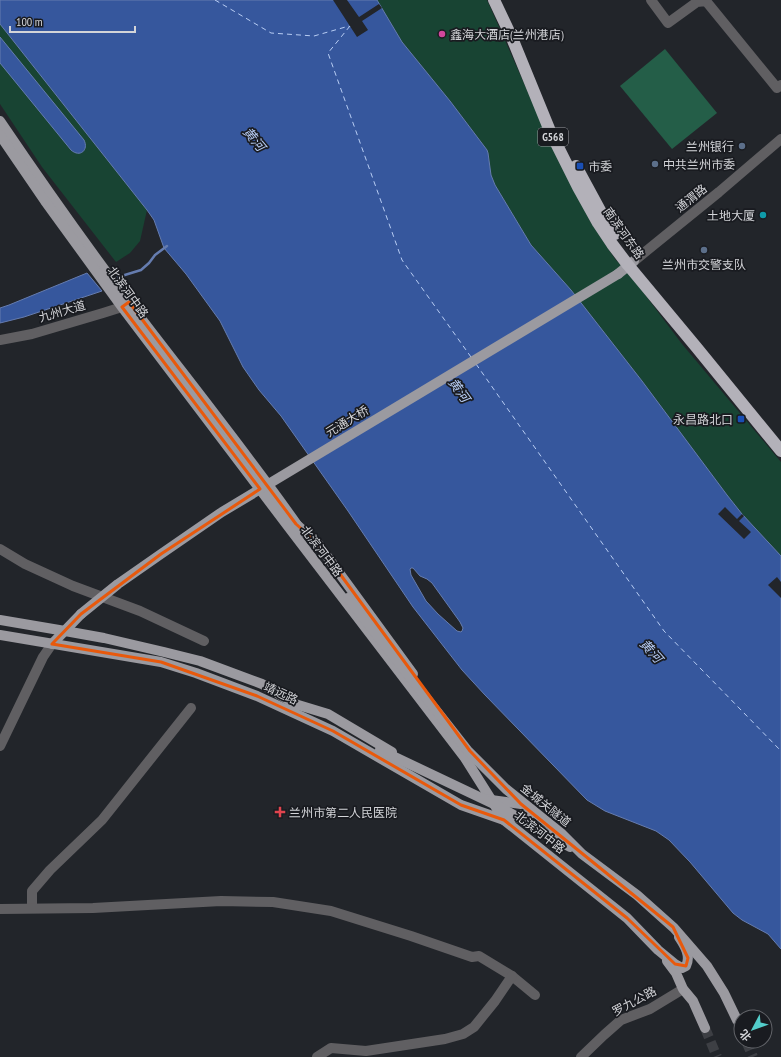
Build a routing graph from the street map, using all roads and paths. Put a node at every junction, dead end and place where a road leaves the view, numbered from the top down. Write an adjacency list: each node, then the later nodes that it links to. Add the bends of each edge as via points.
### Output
1 (494, 0): 8 (highway, 南滨河东路 / G568, via 550,131 578,187 612,244)
2 (502, 0): 8 (highway, 南滨河东路 / G568, via 565,145)
3 (651, 0): 4 (street, via 668,24 697,2 706,1 777,88)
4 (781, 85)
5 (0, 121): 9 (main road, 北滨河中路)
6 (0, 135): 9 (main road, 北滨河中路, via 45,201)
7 (781, 140): 8 (street, 通渭路)
8 (631, 263): 12 (highway, 南滨河东路 / G568); 13 (highway, 南滨河东路 / G568); 17 (main road, 元通大桥, bridge, via 618,274 222,512 118,584)
9 (102, 272): 10 (main road, 北滨河中路)
10 (125, 305): 11 (street, 九州大道, via 32,334); 14 (main road, 北滨河中路, via 238,446); 24 (main road, 北滨河中路, via 294,536 465,758)
11 (0, 340)
12 (781, 440)
13 (781, 451)
14 (296, 524): 25 (main road, via 318,544 470,751); 28 (main road, 金城关隧道, bridge, via 348,598 468,751 506,789 562,834)
15 (0, 549): 19 (street, via 25,564 73,586 140,611)
16 (0, 620): 17 (main road, 靖远路)
17 (65, 630): 20 (main road, 元通大桥); 21 (main road, 靖远路, via 200,661 262,684)
18 (0, 636): 20 (main road, 靖远路)
19 (204, 641)
20 (52, 644): 23 (street); 27 (main road, 靖远路, via 161,662 257,696 332,731 461,805)
21 (295, 704): 24 (main road, 靖远路, via 328,714 426,772); 28 (main road, bridge, via 380,750 498,806)
22 (191, 708): 29 (street, via 102,820 50,870 32,892)
23 (0, 746)
24 (491, 800): 25 (main road, 靖远路); 27 (main road, 北滨河中路)
25 (521, 804): 26 (main road)
26 (532, 813): 27 (main road); 31 (main road, via 577,850 664,913 684,945 688,962 682,968)
27 (504, 820): 31 (main road, 北滨河中路, via 627,918)
28 (582, 854): 35 (main road, 金城关隧道, bridge, via 674,928 707,966)
29 (32, 908): 30 (street); 32 (street, via 93,908 221,901 273,902 330,911 472,958 479,956)
30 (0, 909)
31 (658, 950): 33 (main road, via 676,973)
32 (512, 976): 34 (street); 37 (street, via 474,1027 463,1034 366,1051 331,1048)
33 (683, 989): 36 (main road, via 693,1001); 38 (street, 罗九公路, via 650,1009 621,1020)
34 (535, 995)
35 (733, 1012)
36 (705, 1028)
37 (317, 1057)
38 (581, 1057)

